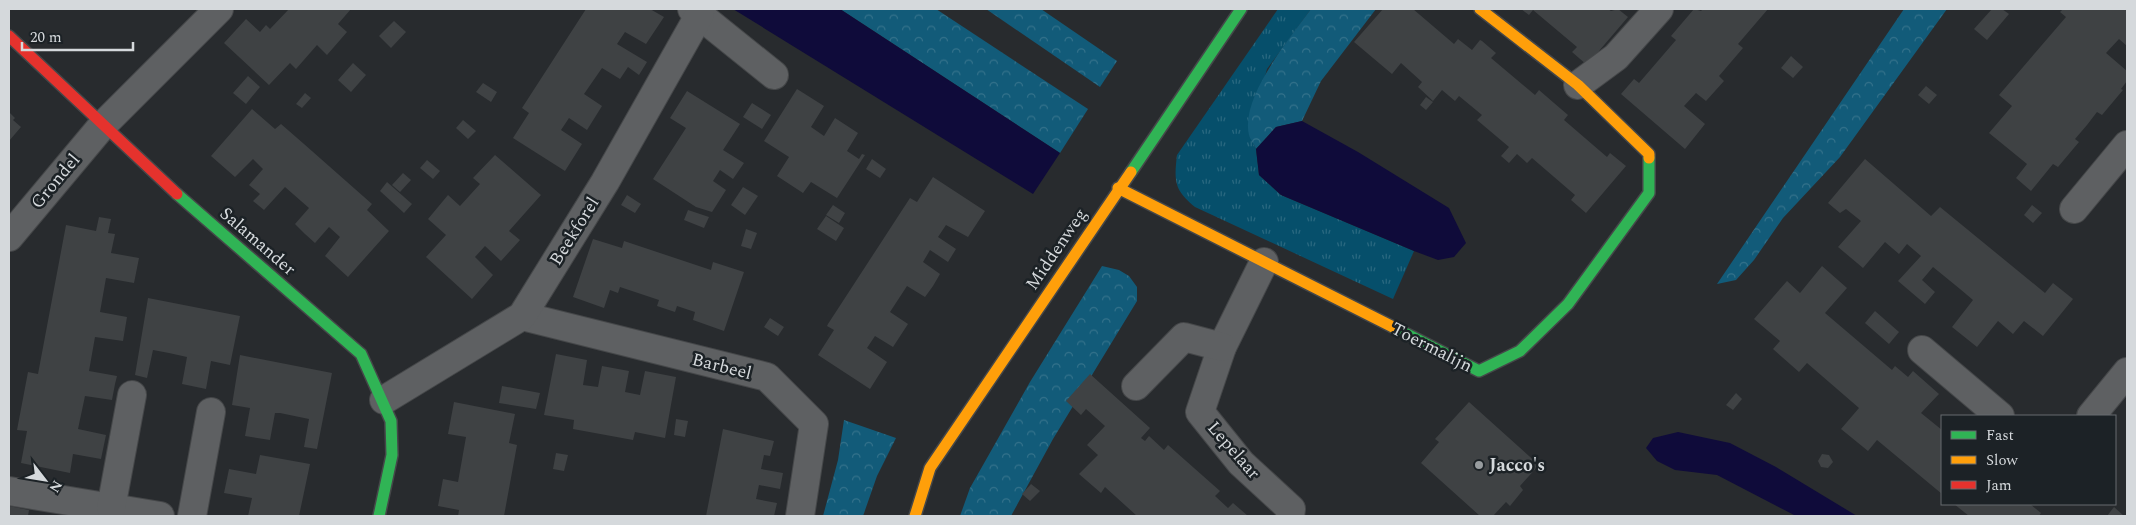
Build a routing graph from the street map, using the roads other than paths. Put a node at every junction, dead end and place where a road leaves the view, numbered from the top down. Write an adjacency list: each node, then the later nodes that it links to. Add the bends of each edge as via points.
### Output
1 (219, 9): 9 (street)
2 (1241, 9): 11 (street, Middenweg)
3 (1480, 9): 8 (street, Toermalijn)
4 (1658, 9): 8 (street, via 1616,56)
5 (696, 11): 7 (street); 15 (street, Beekforel, via 605,182)
6 (9, 36): 9 (street, Salamander)
7 (774, 75)
8 (1578, 85): 14 (street, Toermalijn, via 1649,154 1648,193 1568,304 1520,352 1479,371)
9 (102, 126): 13 (street, Grondel); 21 (street, Salamander, via 361,354)
10 (2127, 145): 12 (street)
11 (1118, 188): 14 (street, Toermalijn); 31 (street, Middenweg, via 930,468)
12 (2074, 210)
13 (9, 237)
14 (1264, 262): 16 (street, Lepelaar)
15 (522, 316): 21 (street, Beekforel); 30 (street, Barbeel, via 767,377 814,424)
16 (1222, 347): 19 (street, via 1184,337); 32 (street, Lepelaar, via 1200,412 1241,463 1291,509)
17 (1922, 350): 23 (street)
18 (2127, 372): 24 (street)
19 (1136, 386)
20 (132, 395): 26 (street)
21 (384, 400): 29 (street, Salamander, via 391,421 392,455)
22 (211, 412): 28 (street)
23 (1999, 415)
24 (2091, 415)
25 (9, 491): 26 (street)
26 (111, 508): 27 (street)
27 (160, 516)
28 (192, 516)
29 (380, 516)
30 (800, 516)
31 (915, 516)
32 (1290, 516)

